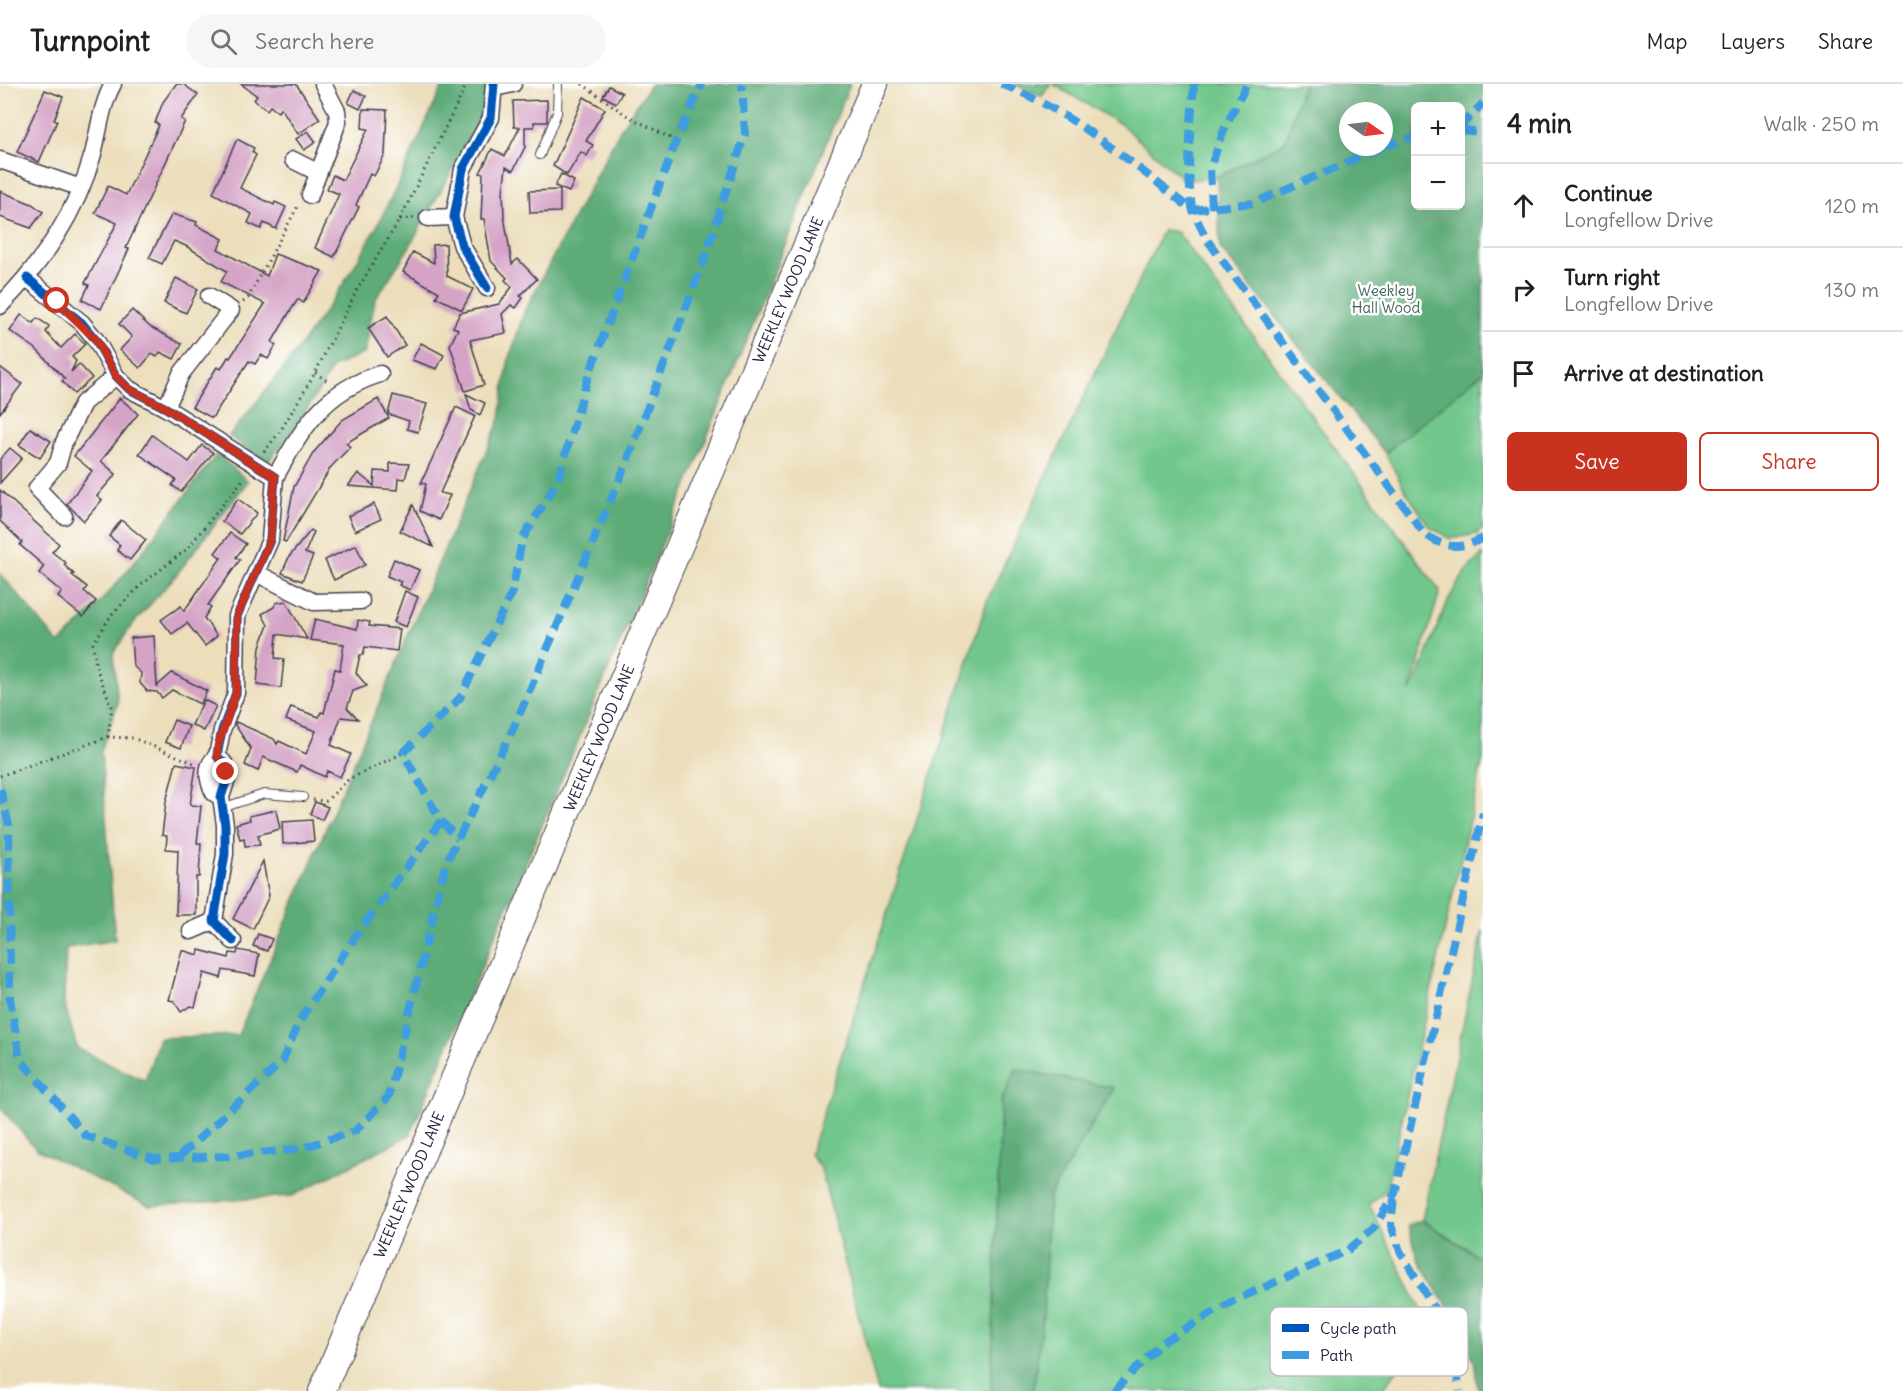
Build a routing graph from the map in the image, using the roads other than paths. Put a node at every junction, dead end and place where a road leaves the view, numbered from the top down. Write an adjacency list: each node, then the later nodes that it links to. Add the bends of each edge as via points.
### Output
1 (113, 84): 11 (street)
2 (323, 84): 10 (street, via 337,111 338,122)
3 (513, 84): 6 (street)
4 (558, 84): 7 (lane, via 557,113)
5 (875, 84): 32 (main road, WEEKLEY WOOD LANE)
6 (494, 86): 13 (street, via 491,118 463,170)
7 (540, 155)
8 (0, 160): 11 (street)
9 (293, 160): 10 (street)
10 (317, 172): 12 (street)
11 (81, 188): 15 (street, via 60,233)
12 (310, 195)
13 (454, 217): 14 (street); 16 (street, via 462,246)
14 (428, 218)
15 (27, 278): 18 (street); 20 (street, via 82,323)
16 (487, 288)
17 (209, 296): 21 (street, via 231,310 181,374)
18 (0, 306)
19 (380, 374): 22 (street, via 341,389 319,410)
20 (116, 376): 21 (street, via 129,389); 23 (street, via 83,403 58,463 37,488)
21 (166, 408): 22 (street)
22 (275, 477): 24 (street, via 270,540)
23 (64, 516)
24 (256, 573): 25 (street, via 314,602); 26 (street, via 237,616 236,693)
25 (361, 601)
26 (217, 756): 28 (street, via 224,763 227,779); 28 (street, via 208,771 210,785)
27 (303, 796): 28 (lane, via 264,794)
28 (221, 802): 29 (street, via 225,854)
29 (214, 921): 30 (street); 31 (street)
30 (191, 931)
31 (233, 941)
32 (322, 1391)

